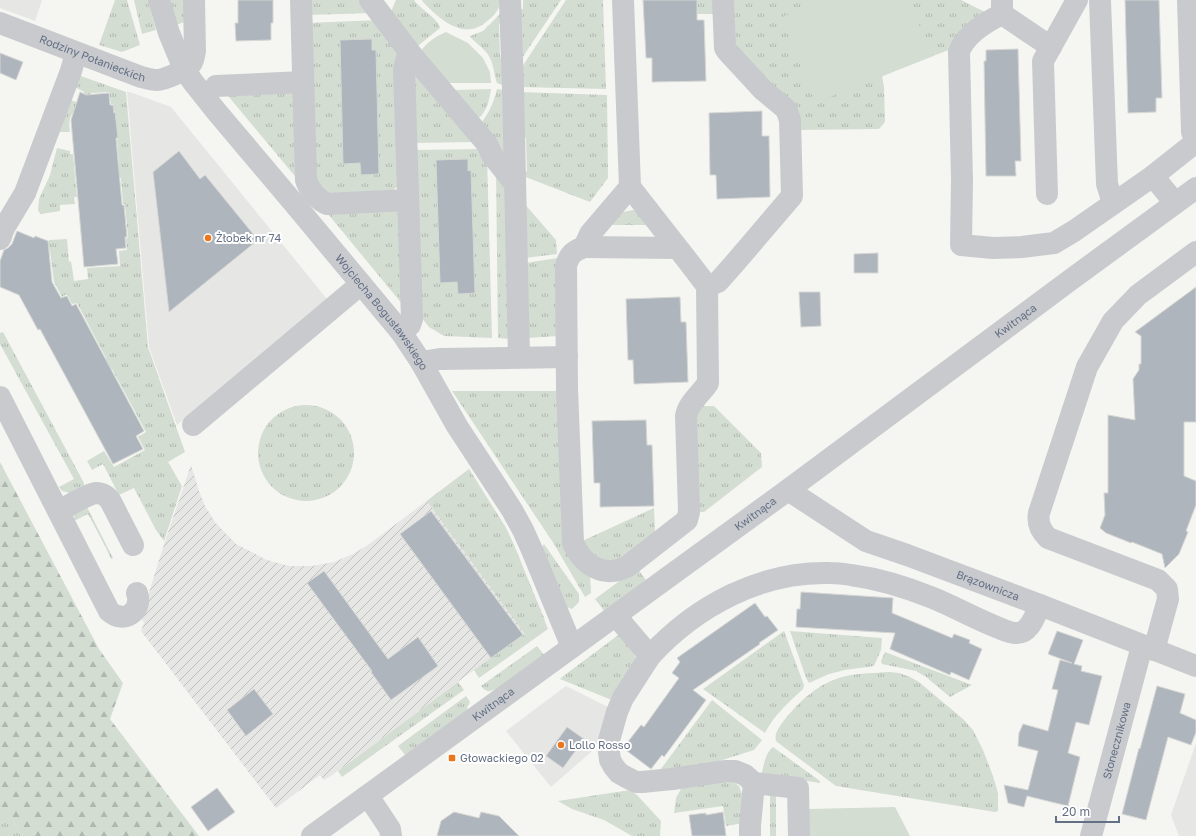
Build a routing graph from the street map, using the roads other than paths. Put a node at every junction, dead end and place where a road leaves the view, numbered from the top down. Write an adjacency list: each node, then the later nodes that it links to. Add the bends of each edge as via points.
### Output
1 (159, 0): 16 (street, Wojciecha Bogusławskiego)
2 (194, 0): 16 (street, via 195,51 191,64)
3 (301, 0): 17 (street)
4 (370, 0): 14 (street)
5 (510, 0): 21 (street)
6 (623, 0): 22 (street)
7 (723, 0): 34 (street, via 725,48 788,113 792,196 718,282)
8 (1077, 0): 13 (street)
9 (1100, 0): 27 (street, via 1107,184)
10 (1002, 7): 13 (street); 27 (street, via 992,19 967,38 959,52 961,245 993,248 1054,243 1074,232)
11 (1191, 14): 19 (street, via 1192,132)
12 (0, 23): 15 (street, Rodziny Połanieckich)
13 (1051, 47): 24 (street, via 1043,61)
14 (411, 54): 21 (street, via 487,144 492,155); 26 (street, via 404,69)
15 (74, 62): 16 (street, Rodziny Połanieckich, via 158,80); 29 (street, via 25,193 4,228)
16 (184, 69): 25 (street, Wojciecha Bogusławskiego, via 216,111)
17 (303, 82): 18 (street); 25 (street)
18 (216, 86)
19 (1196, 142): 20 (street)
20 (1153, 176): 27 (street); 28 (street)
21 (515, 184): 36 (street)
22 (630, 187): 30 (street, via 590,234); 31 (street)
23 (1196, 188): 28 (street, Kwitnąca)
24 (1047, 194)
25 (306, 200): 26 (street, via 327,204); 33 (street, Wojciecha Bogusławskiego)
26 (408, 200): 35 (street, via 412,319)
27 (1113, 203)
28 (1175, 203): 41 (street, Kwitnąca)
29 (9, 236)
30 (584, 247): 31 (street); 37 (street, via 574,251 566,266)
31 (677, 248): 34 (street)
32 (1196, 252): 48 (street, Słonecznikowa, via 1138,295 1113,321 1100,342 1087,367 1037,519 1042,532 1048,538 1158,580 1166,589 1168,599)
33 (361, 284): 35 (street, Wojciecha Bogusławskiego); 40 (street)
34 (707, 286): 37 (street, via 708,383 687,410 686,416 688,520 631,564 620,569 608,570 591,566 580,557 573,543)
35 (401, 332): 38 (street, Wojciecha Bogusławskiego)
36 (519, 357): 37 (street); 38 (street, via 440,359)
37 (567, 357)
38 (421, 362): 47 (street, Wojciecha Bogusławskiego, via 457,426 523,530)
39 (0, 397): 42 (street)
40 (193, 425)
41 (788, 490): 45 (street, Brązownicza, via 866,540); 46 (street, Kwitnąca)
42 (59, 511): 43 (street, via 94,494 104,495 111,502); 44 (street, via 109,611 118,617 132,614 138,604)
43 (133, 545)
44 (137, 593)
45 (1040, 605): 48 (street, Brązownicza); 49 (street, via 1025,631 1015,634 890,582 831,573 781,576 727,596 686,622)
46 (616, 616): 47 (street, Kwitnąca); 49 (street)
47 (572, 647): 52 (street, Kwitnąca)
48 (1148, 648): 50 (street, Brązownicza); 57 (street, Słonecznikowa)
49 (650, 656): 51 (street, via 617,712 608,744 610,760 614,767 619,773 636,782 735,771)
50 (1196, 666)
51 (754, 783): 55 (street); 56 (street, via 798,788)
52 (368, 796): 53 (street, Kwitnąca); 54 (street, via 390,829)
53 (312, 836)
54 (391, 836)
55 (750, 836)
56 (799, 836)
57 (1091, 836)

